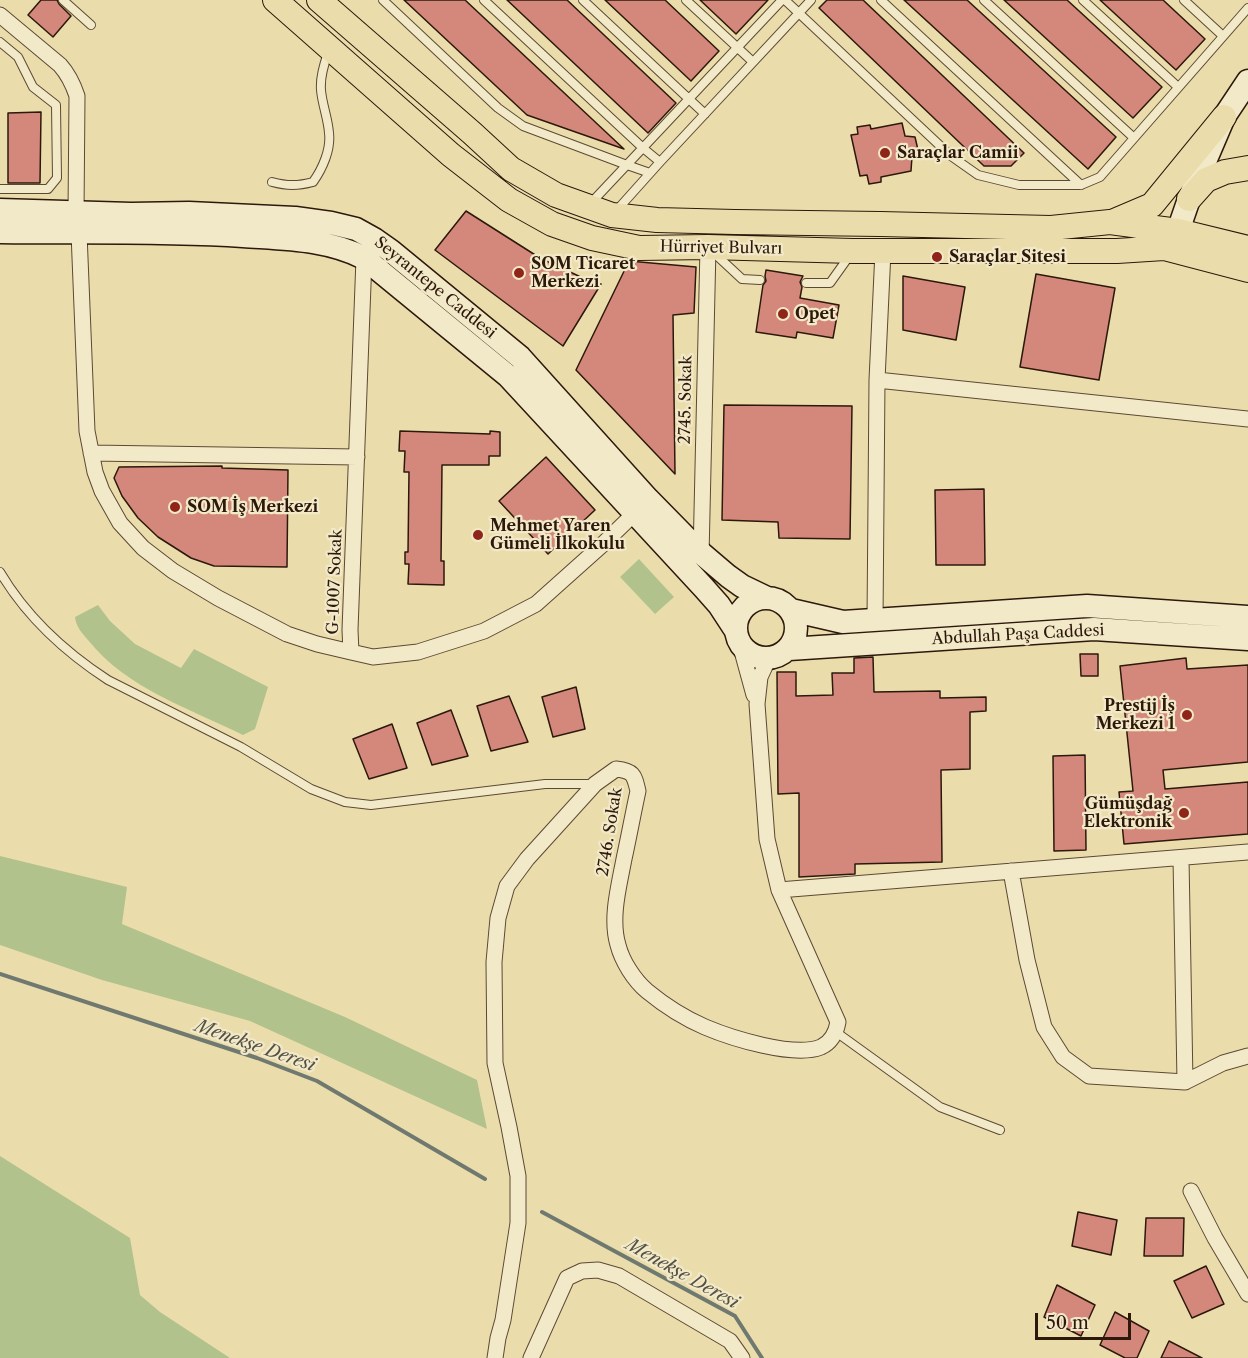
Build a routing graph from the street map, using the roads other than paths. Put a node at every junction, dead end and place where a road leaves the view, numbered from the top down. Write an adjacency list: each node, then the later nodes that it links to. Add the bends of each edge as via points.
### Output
1 (63, 0): 17 (lane)
2 (274, 0): 21 (main road, Hürriyet Bulvarı)
3 (319, 0): 38 (main road, Hürriyet Bulvarı, via 511,169 556,195)
4 (383, 0): 31 (lane, via 498,108 523,126)
5 (484, 0): 29 (lane)
6 (583, 0): 25 (lane)
7 (686, 0): 20 (lane)
8 (783, 0): 15 (lane); 20 (lane)
9 (811, 0): 15 (lane)
10 (881, 0): 35 (lane)
11 (984, 0): 28 (lane)
12 (1083, 0): 24 (lane)
13 (1184, 0): 18 (lane)
14 (1248, 8): 18 (lane)
15 (799, 14): 22 (lane); 35 (lane, via 951,156 978,175 1019,185)
16 (0, 16): 42 (street, via 60,65 73,84)
17 (91, 25)
18 (1223, 36): 24 (lane)
19 (0, 42): 36 (lane, via 18,57 33,87 56,105 57,178 48,189)
20 (738, 47): 22 (lane); 25 (lane)
21 (330, 49): 34 (lane, via 320,89 329,133 320,172 313,182 299,186); 45 (main road, Hürriyet Bulvarı, via 508,200 552,224 639,248)
22 (753, 62): 26 (lane)
23 (1248, 81): 27 (main road)
24 (1178, 87): 28 (lane)
25 (689, 99): 26 (lane); 29 (lane)
26 (705, 114): 30 (lane)
27 (1224, 117): 37 (main road); 41 (main road, via 1152,205)
28 (1134, 138): 35 (lane, via 1100,177)
29 (643, 148): 30 (lane); 31 (lane)
30 (660, 162): 33 (lane)
31 (627, 165): 33 (lane); 38 (lane)
32 (1248, 168): 37 (main road, via 1206,180)
33 (650, 173): 40 (lane)
34 (272, 182)
35 (1081, 185)
36 (0, 189)
37 (1189, 199): 43 (main road)
38 (588, 206): 40 (main road, Hürriyet Bulvarı)
39 (0, 210): 42 (main road, Seyrantepe Caddesi)
40 (612, 215): 41 (main road, Hürriyet Bulvarı, via 657,220 1051,228)
41 (1110, 222): 43 (main road, Hürriyet Bulvarı)
42 (78, 223): 44 (main road, Seyrantepe Caddesi); 46 (main road, Seyrantepe Caddesi, via 299,240 349,250); 56 (street)
43 (1178, 231): 47 (main road, Hürriyet Bulvarı); 50 (main road, via 1176,238)
44 (0, 232)
45 (708, 247): 48 (main road, Hürriyet Bulvarı); 52 (lane, via 742,279); 59 (street, 2745. Sokak)
46 (369, 248): 57 (street, G-1007 Sokak); 58 (main road, Seyrantepe Caddesi)
47 (1248, 248)
48 (853, 250): 49 (main road, Hürriyet Bulvarı); 53 (lane, via 830,283)
49 (883, 251): 50 (main road, Hürriyet Bulvarı, via 1164,248); 54 (street)
50 (1187, 254): 51 (main road, Hürriyet Bulvarı)
51 (1248, 270)
52 (760, 280)
53 (806, 283)
54 (877, 380): 55 (street); 65 (street)
55 (1248, 419)
56 (91, 453): 57 (street); 68 (street, via 102,491 120,523 143,548 173,571 287,634)
57 (357, 457): 68 (street, G-1007 Sokak)
58 (641, 506): 59 (main road, Seyrantepe Caddesi); 61 (main road, Seyrantepe Caddesi); 68 (street, G-1007 Sokak, via 536,604 484,631 418,652 373,657)
59 (701, 553): 61 (street, 2745. Sokak); 62 (main road, Seyrantepe Caddesi, via 742,586)
60 (0, 572): 71 (lane, via 44,629 91,669 328,796 370,805 545,784)
61 (704, 588): 66 (main road, Seyrantepe Caddesi)
62 (767, 598): 63 (main road, via 784,603); 66 (main road, via 744,607 736,622)
63 (791, 610): 65 (main road, Abdullah Paşa Caddesi, via 843,622); 69 (main road, via 797,630 794,640)
64 (1248, 617): 65 (main road, Abdullah Paşa Caddesi, via 1087,606)
65 (875, 621)
66 (738, 637): 69 (main road, via 745,650 758,657); 70 (street)
67 (1248, 639): 69 (main road, Abdullah Paşa Caddesi, via 1094,629)
68 (351, 652)
69 (780, 653): 70 (street, via 766,664 760,677)
70 (757, 704): 75 (street, via 767,839)
71 (595, 784): 76 (street, 2746. Sokak, via 616,769 628,770 635,777 638,791 614,921 618,945 629,969 645,989 669,1008 705,1027 776,1048 820,1047); 82 (street, 2746. Sokak, via 507,886 498,918 494,962 495,1063 518,1176 518,1223)
72 (1248, 852): 73 (street)
73 (1181, 858): 74 (street); 78 (street)
74 (1011, 871): 75 (street); 78 (street, via 1044,1027 1063,1057 1089,1076)
75 (779, 890): 76 (street, via 838,1022)
76 (837, 1032): 79 (lane, via 940,1107)
77 (1248, 1056): 78 (street, via 1223,1063)
78 (1185, 1082)
79 (1000, 1130)
80 (1191, 1191): 81 (street)
81 (1248, 1294)
82 (495, 1358)
83 (531, 1358): 84 (street, via 567,1278 582,1271 598,1270 619,1276 730,1341)
84 (742, 1358)

